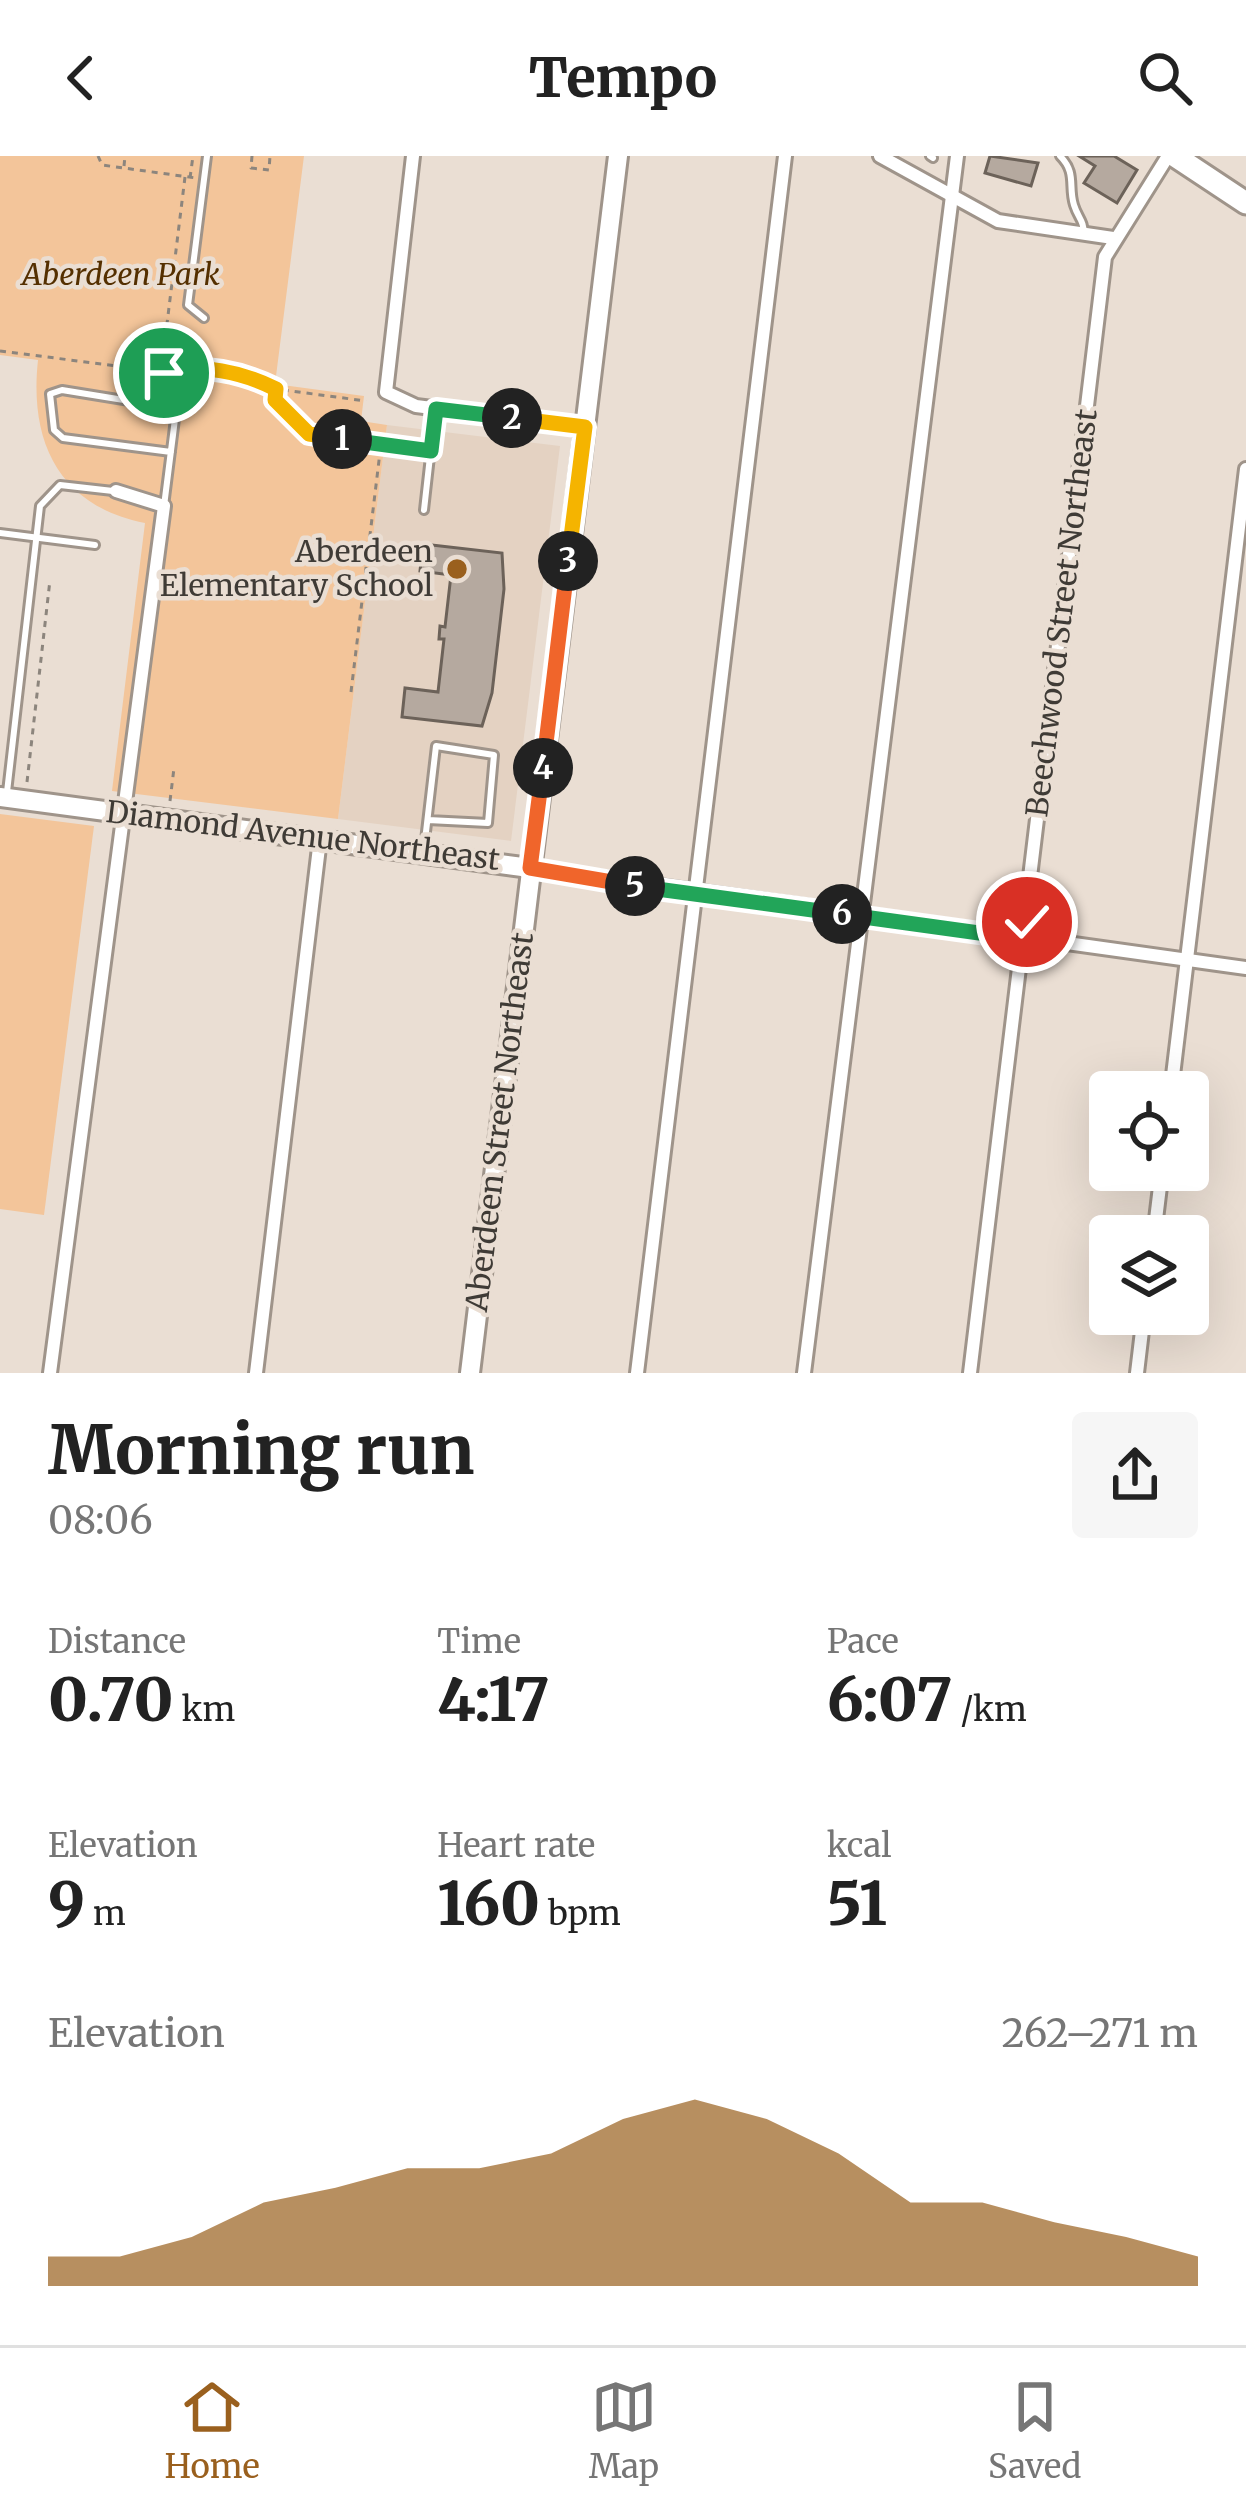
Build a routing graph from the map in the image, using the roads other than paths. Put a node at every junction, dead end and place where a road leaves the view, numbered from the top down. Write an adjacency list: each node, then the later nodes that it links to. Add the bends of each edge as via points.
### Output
1 (207, 156): 13 (lane, via 188,305)
2 (413, 156): 14 (street, via 385,388 397,401)
3 (618, 156): 15 (street, Aberdeen Street Northeast)
4 (785, 156): 32 (street)
5 (880, 156): 9 (street)
6 (957, 156): 9 (street)
7 (1060, 156): 11 (lane, via 1072,172)
8 (1172, 156): 10 (main road); 12 (street, Beechwood Street Northeast)
9 (947, 197): 11 (street, via 998,221); 33 (street)
10 (1246, 203)
11 (1084, 235): 12 (street)
12 (1113, 238): 34 (street, Beechwood Street Northeast, via 1095,326)
13 (204, 318)
14 (436, 409): 15 (street); 20 (lane)
15 (585, 427): 31 (street, Aberdeen Street Northeast)
16 (171, 452): 16 (lane, via 175,413 164,403 62,390 48,401 54,430 64,438); 19 (lane)
17 (1246, 469): 35 (street)
18 (116, 491): 19 (street); 22 (lane, via 51,489)
19 (164, 506): 27 (street)
20 (424, 510)
21 (0, 533): 22 (lane)
22 (37, 538): 23 (lane); 25 (lane)
23 (95, 545)
24 (0, 742): 25 (lane)
25 (12, 744): 26 (lane)
26 (3, 798): 27 (street, Diamond Avenue Northeast)
27 (123, 813): 29 (street, Diamond Avenue Northeast); 39 (street)
28 (428, 820): 28 (lane, via 436,746 494,755 488,824); 30 (lane)
29 (320, 839): 30 (street, Diamond Avenue Northeast); 40 (street)
30 (423, 852): 31 (street, Diamond Avenue Northeast)
31 (530, 868): 32 (street, Diamond Avenue Northeast); 41 (street, Aberdeen Street Northeast)
32 (696, 895): 33 (street, Diamond Avenue Northeast); 42 (street)
33 (860, 917): 34 (street, Diamond Avenue Northeast); 43 (street)
34 (1023, 939): 35 (street, Diamond Avenue Northeast); 44 (street, Beechwood Street Northeast)
35 (1187, 960): 36 (street, Diamond Avenue Northeast); 37 (street)
36 (1246, 968)
37 (1174, 1071)
38 (1142, 1335): 45 (street)
39 (50, 1373)
40 (256, 1373)
41 (470, 1373)
42 (638, 1373)
43 (804, 1373)
44 (970, 1373)
45 (1137, 1373)

